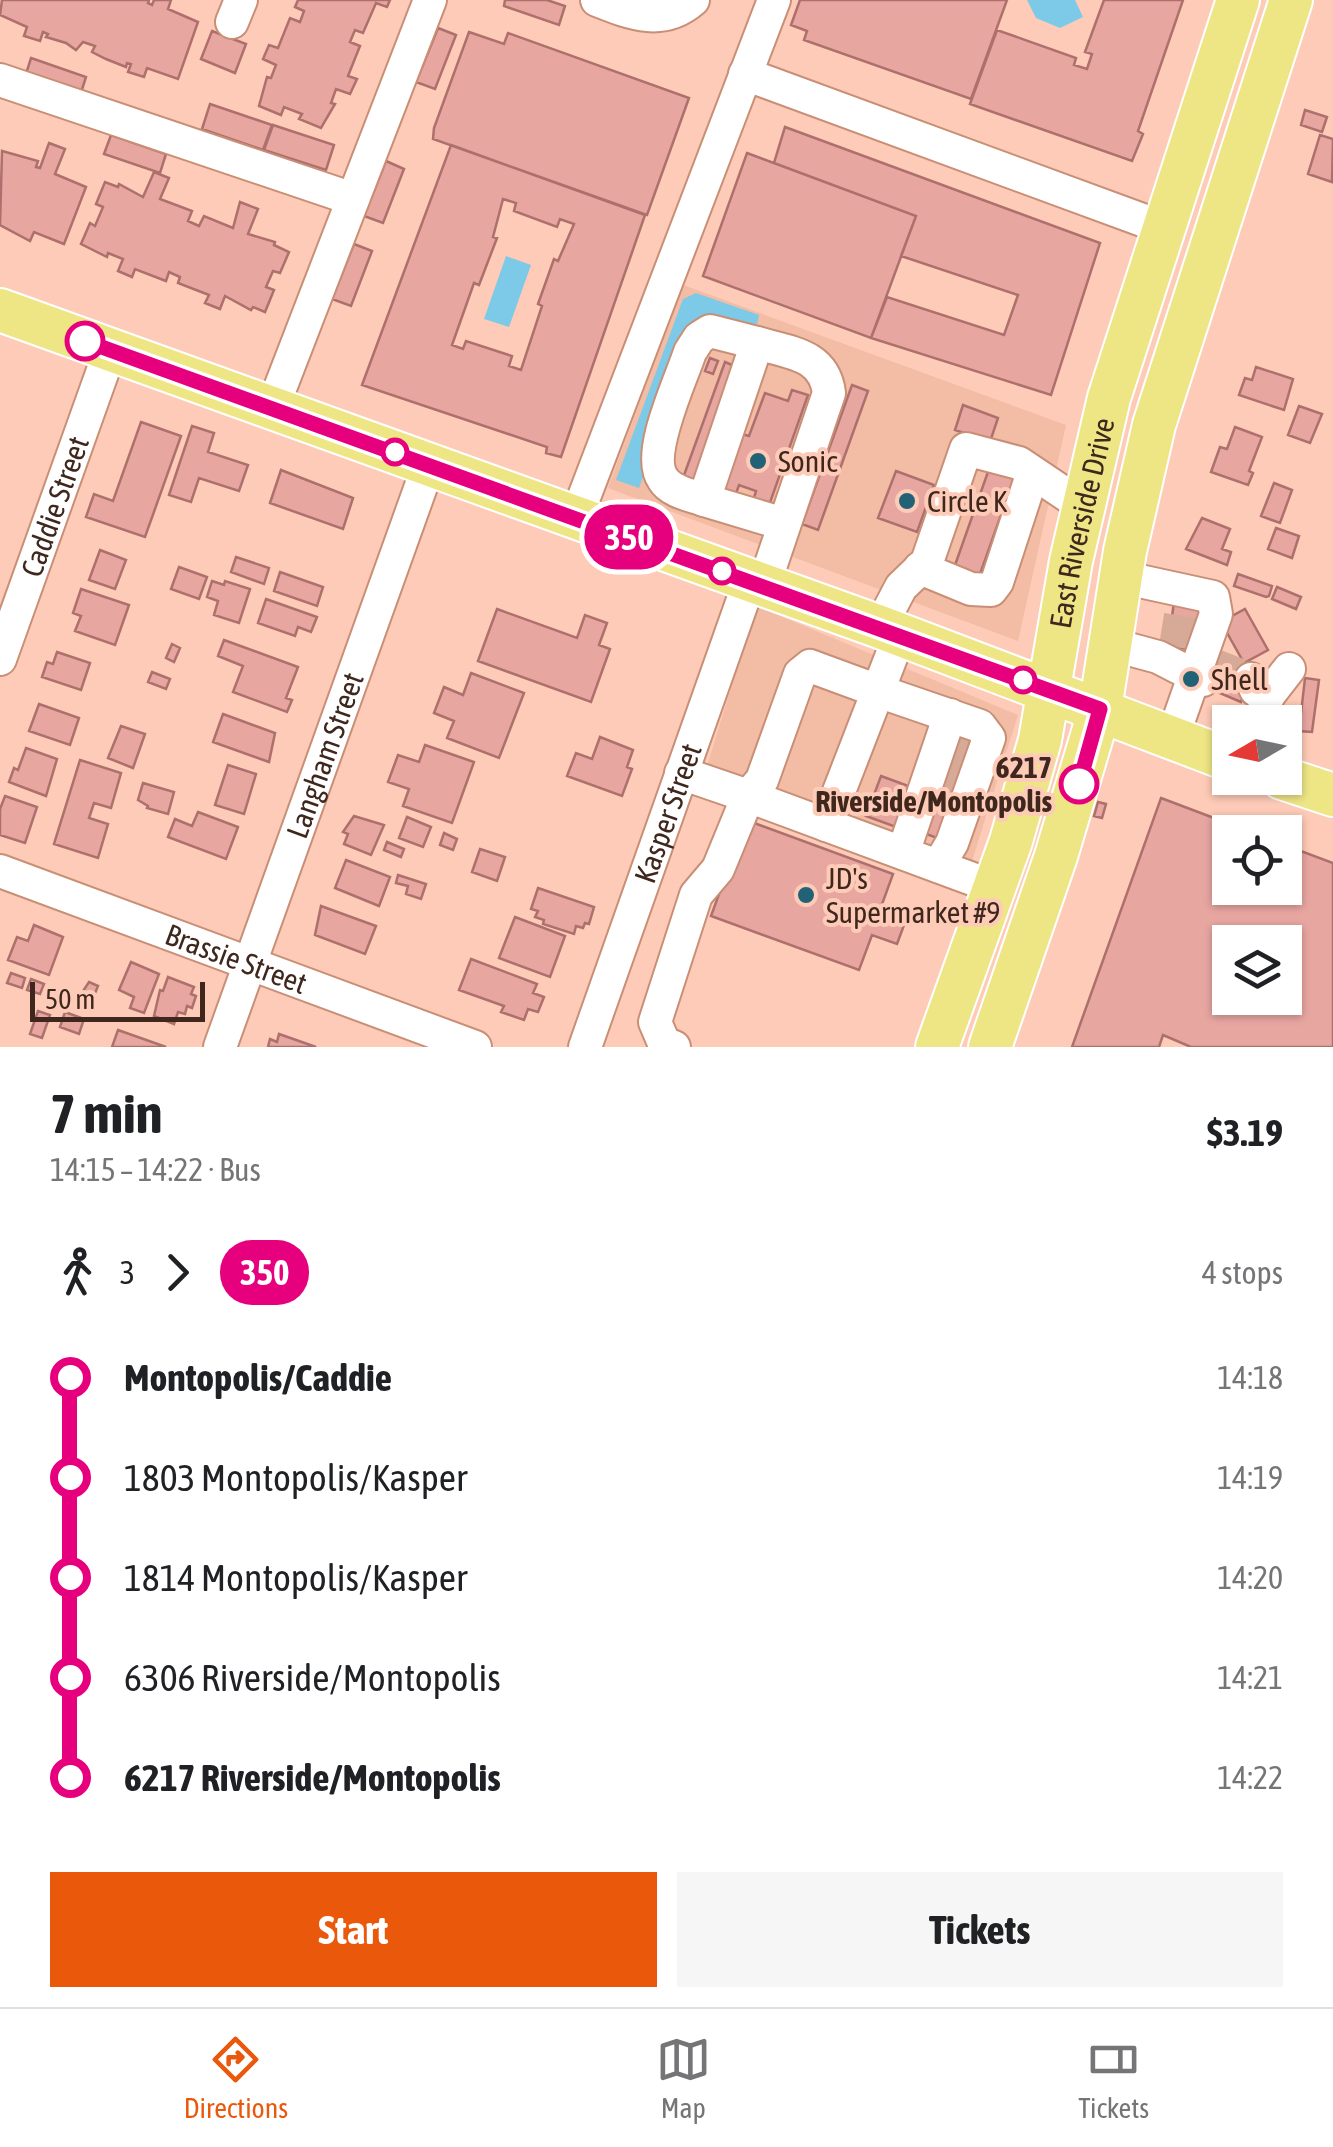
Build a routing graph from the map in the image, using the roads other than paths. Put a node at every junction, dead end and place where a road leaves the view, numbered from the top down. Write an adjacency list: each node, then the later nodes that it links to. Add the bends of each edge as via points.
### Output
1 (430, 0): 9 (street)
2 (597, 0): 3 (street, via 651,16)
3 (693, 0)
4 (774, 0): 7 (street)
5 (1238, 0): 10 (main road, East Riverside Drive)
6 (1291, 0): 22 (main road, East Riverside Drive, via 1154,425)
7 (745, 74): 10 (street); 19 (street)
8 (0, 80): 9 (street)
9 (353, 199): 14 (street)
10 (1164, 228): 18 (main road, East Riverside Drive, via 1109,398)
11 (0, 310): 13 (main road)
12 (757, 343): 17 (street); 17 (street, via 710,331 699,338 656,451 663,480); 20 (street, Kasper Street, via 818,363 829,393)
13 (110, 351): 14 (main road); 26 (street, Caddie Street)
14 (272, 409): 15 (main road)
15 (429, 464): 19 (main road); 45 (street, Langham Street)
16 (1032, 475): 18 (street); 21 (street, via 991,590); 21 (street, via 1019,464 966,449)
17 (704, 500): 20 (street)
18 (1083, 506): 29 (main road, East Riverside Drive)
19 (576, 518): 23 (main road)
20 (784, 524): 23 (street, Kasper Street)
21 (920, 568): 24 (street, via 901,587)
22 (1121, 577): 25 (main road, East Riverside Drive); 27 (street, via 1192,600 1213,597 1216,614)
23 (757, 583): 24 (main road); 35 (street, Kasper Street)
24 (890, 631): 29 (main road); 30 (street)
25 (1110, 644): 27 (street); 32 (main road, East Riverside Drive)
26 (0, 659)
27 (1192, 663): 33 (street)
28 (1289, 669): 31 (street)
29 (1051, 690): 32 (main road); 44 (main road, East Riverside Drive)
30 (878, 691): 37 (street, via 810,666 800,674 762,780); 39 (street, via 956,761); 40 (street)
31 (1256, 697)
32 (1100, 709): 33 (main road); 51 (main road, East Riverside Drive)
33 (1172, 739): 34 (main road)
34 (1212, 753)
35 (681, 773): 37 (street); 48 (street, Kasper Street)
36 (1302, 785): 38 (main road)
37 (748, 796): 40 (street); 49 (street, via 718,869 696,895 655,1022 664,1043)
38 (1333, 796)
39 (941, 812): 41 (street); 42 (street, via 952,843)
40 (826, 824): 41 (street)
41 (903, 853): 42 (street)
42 (938, 866): 44 (street)
43 (0, 871): 45 (street, Brassie Street)
44 (994, 887): 50 (main road, East Riverside Drive)
45 (251, 963): 46 (street, Langham Street); 47 (street, Brassie Street)
46 (220, 1047)
47 (475, 1047)
48 (585, 1047)
49 (674, 1047)
50 (937, 1047)
51 (990, 1047)

